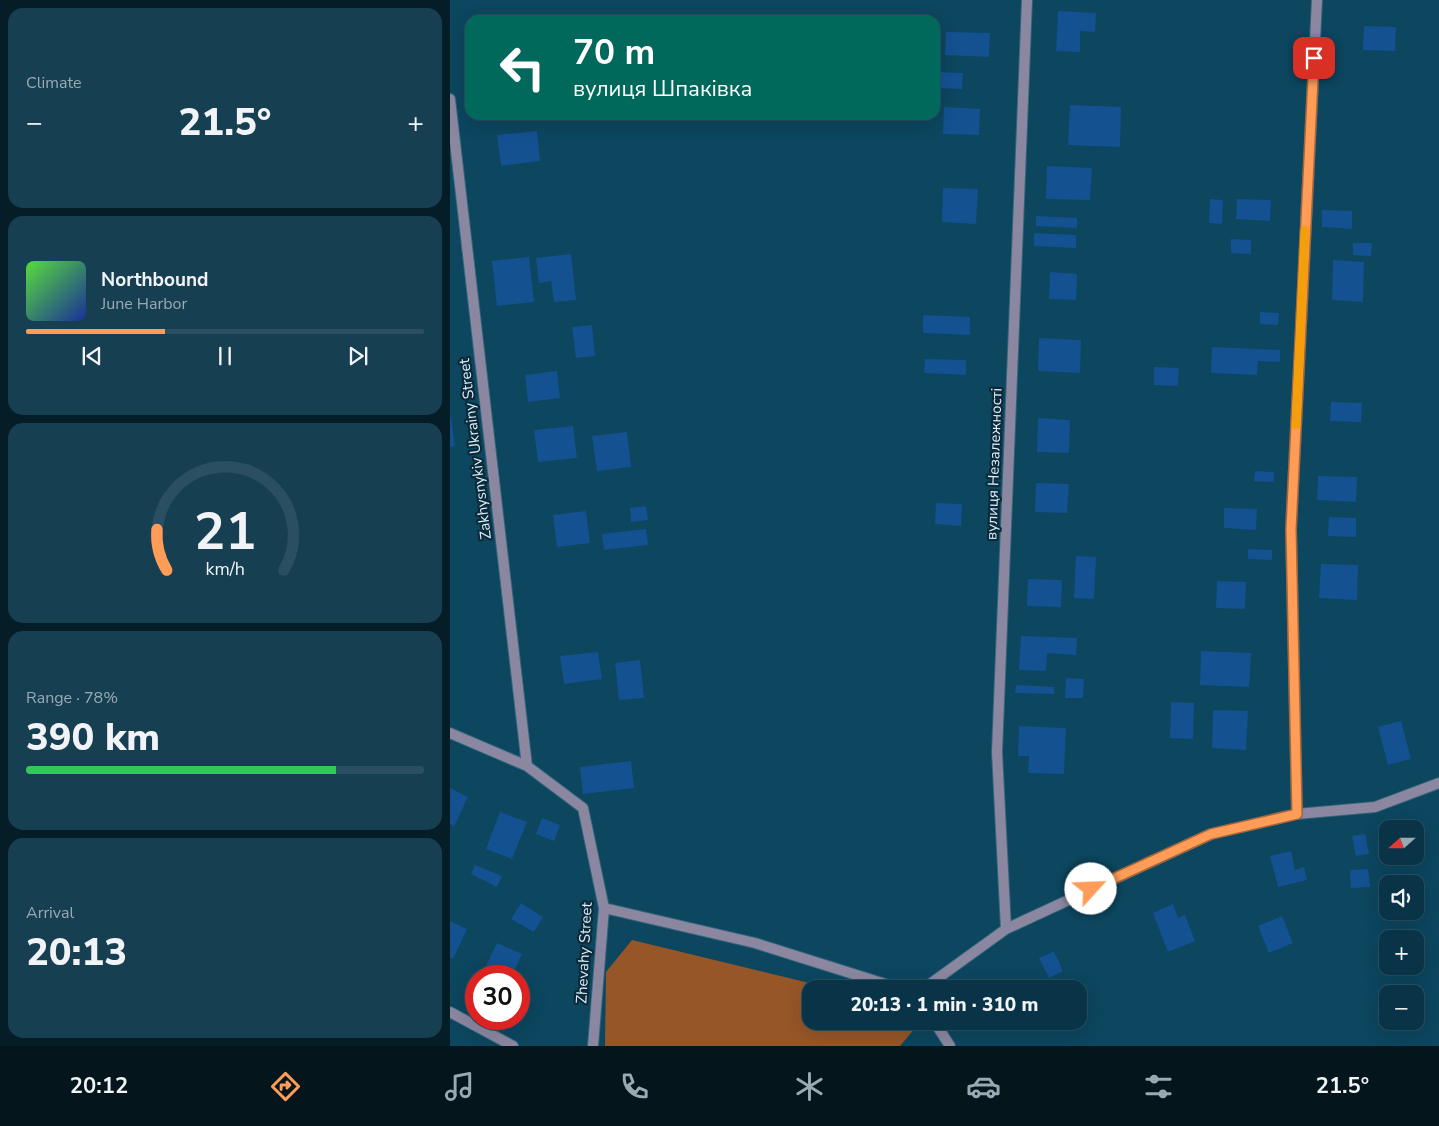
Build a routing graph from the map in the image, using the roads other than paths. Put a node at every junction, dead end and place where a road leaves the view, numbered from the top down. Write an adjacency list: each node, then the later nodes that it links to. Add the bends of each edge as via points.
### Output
1 (1028, 0): 9 (street, вулиця Незалежності, via 997,752)
2 (1317, 0): 7 (street, via 1291,529)
3 (450, 99): 5 (street, Zakhysnykiv Ukrainy Street)
4 (450, 732): 5 (street, Zhevahy Street)
5 (527, 766): 8 (street, Zhevahy Street, via 583,808)
6 (1439, 783): 7 (street, via 1375,807)
7 (1297, 814): 9 (street, via 1211,834)
8 (604, 908): 10 (street, via 755,943); 15 (street, Zhevahy Street)
9 (1006, 929): 11 (street)
10 (872, 980)
11 (935, 980)
12 (450, 1012): 14 (street)
13 (940, 1030): 16 (street)
14 (513, 1046)
15 (593, 1046)
16 (950, 1046)

